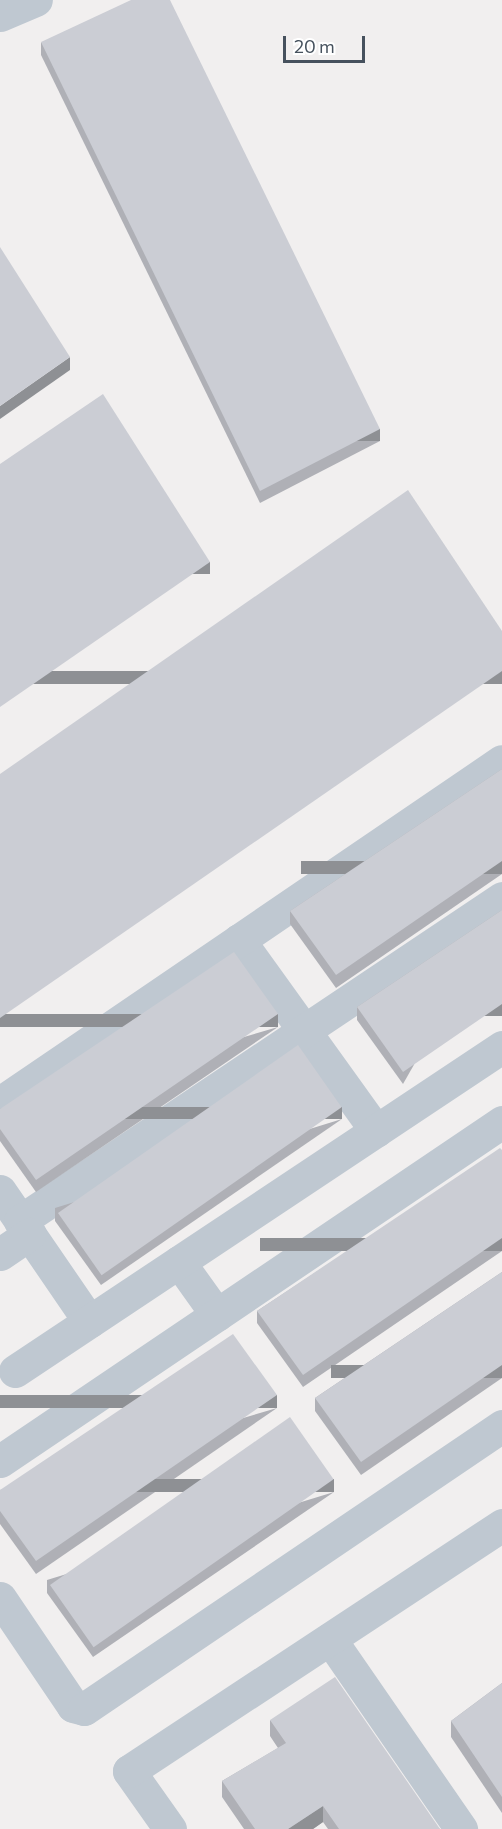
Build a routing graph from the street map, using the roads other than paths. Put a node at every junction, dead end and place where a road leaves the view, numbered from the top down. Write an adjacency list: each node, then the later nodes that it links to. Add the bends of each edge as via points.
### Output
1 (36, 0): 2 (street)
2 (0, 15)
3 (502, 761): 5 (street)
4 (502, 898): 6 (street)
5 (239, 940): 6 (street); 8 (street)
6 (303, 1030): 10 (street); 12 (street)
7 (502, 1047): 10 (street)
8 (0, 1103)
9 (502, 1122): 15 (street)
10 (376, 1131): 14 (street)
11 (0, 1191): 12 (street)
12 (25, 1227): 13 (street); 16 (street)
13 (0, 1254)
14 (179, 1262): 15 (street); 16 (street)
15 (217, 1315): 19 (street)
16 (89, 1321): 17 (street)
17 (5, 1377)
18 (502, 1426): 21 (street, via 84,1709 73,1706)
19 (0, 1461)
20 (502, 1525): 22 (street)
21 (0, 1598)
22 (330, 1639): 23 (street, via 129,1772); 24 (street)
23 (170, 1829)
24 (460, 1829)

